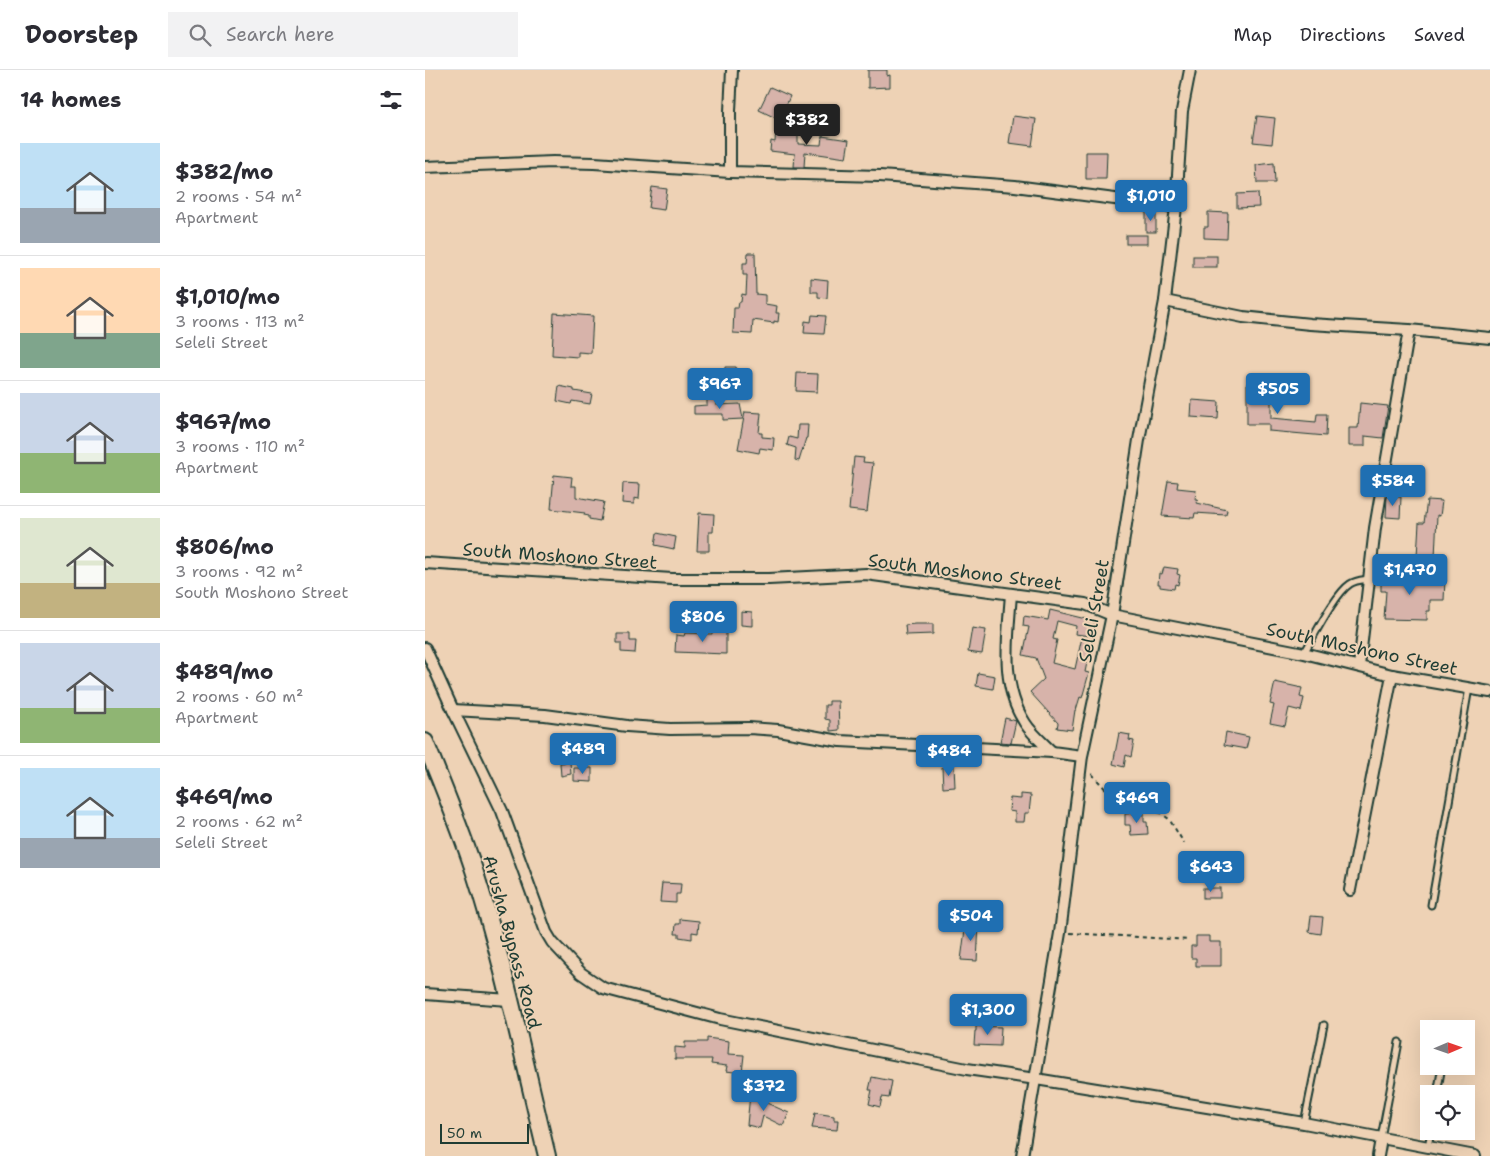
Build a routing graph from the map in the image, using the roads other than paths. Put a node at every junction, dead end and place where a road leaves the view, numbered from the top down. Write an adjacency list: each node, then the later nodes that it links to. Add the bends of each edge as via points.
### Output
1 (732, 70): 4 (street)
2 (1190, 70): 5 (street, Seleli Street, via 1181,127)
3 (425, 167): 4 (street, via 553,162)
4 (730, 172): 5 (street, via 880,176 1015,186)
5 (1176, 208): 6 (street, Seleli Street)
6 (1165, 301): 7 (street, via 1243,317); 12 (street, Seleli Street, via 1139,440)
7 (1409, 330): 8 (street); 10 (street)
8 (1490, 338)
9 (425, 563): 11 (street, South Moshono Street, via 672,580 760,580 865,574)
10 (1369, 579): 14 (lane, via 1349,585 1337,598); 15 (street)
11 (1011, 594): 12 (street, South Moshono Street, via 1085,604); 21 (street, via 1007,654 1014,704 1026,725)
12 (1112, 615): 14 (street, South Moshono Street); 22 (street, Seleli Street)
13 (425, 648): 19 (street)
14 (1304, 653): 15 (street, South Moshono Street)
15 (1359, 666): 16 (street, South Moshono Street)
16 (1392, 675): 17 (street, South Moshono Street); 23 (street)
17 (1469, 688): 18 (street, South Moshono Street); 24 (lane)
18 (1490, 692)
19 (453, 710): 21 (street, via 545,715 670,729 778,730 840,741); 29 (street, via 502,811 546,932 581,973 593,982 603,988 720,1019 967,1069)
20 (425, 742): 26 (main road, Arusha Bypass Road, via 473,870)
21 (1052, 752): 22 (street)
22 (1082, 760): 29 (street, Seleli Street, via 1060,932)
23 (1350, 890)
24 (1431, 905)
25 (425, 994): 26 (street)
26 (509, 1000): 34 (main road, Arusha Bypass Road)
27 (1324, 1025): 30 (lane)
28 (1399, 1042): 31 (lane)
29 (1036, 1079): 30 (street); 35 (street, Seleli Street)
30 (1304, 1123): 31 (street)
31 (1381, 1139): 33 (street); 36 (street)
32 (1429, 1140): 33 (lane)
33 (1428, 1147): 37 (street)
34 (547, 1156)
35 (1022, 1156)
36 (1377, 1156)
37 (1475, 1156)

